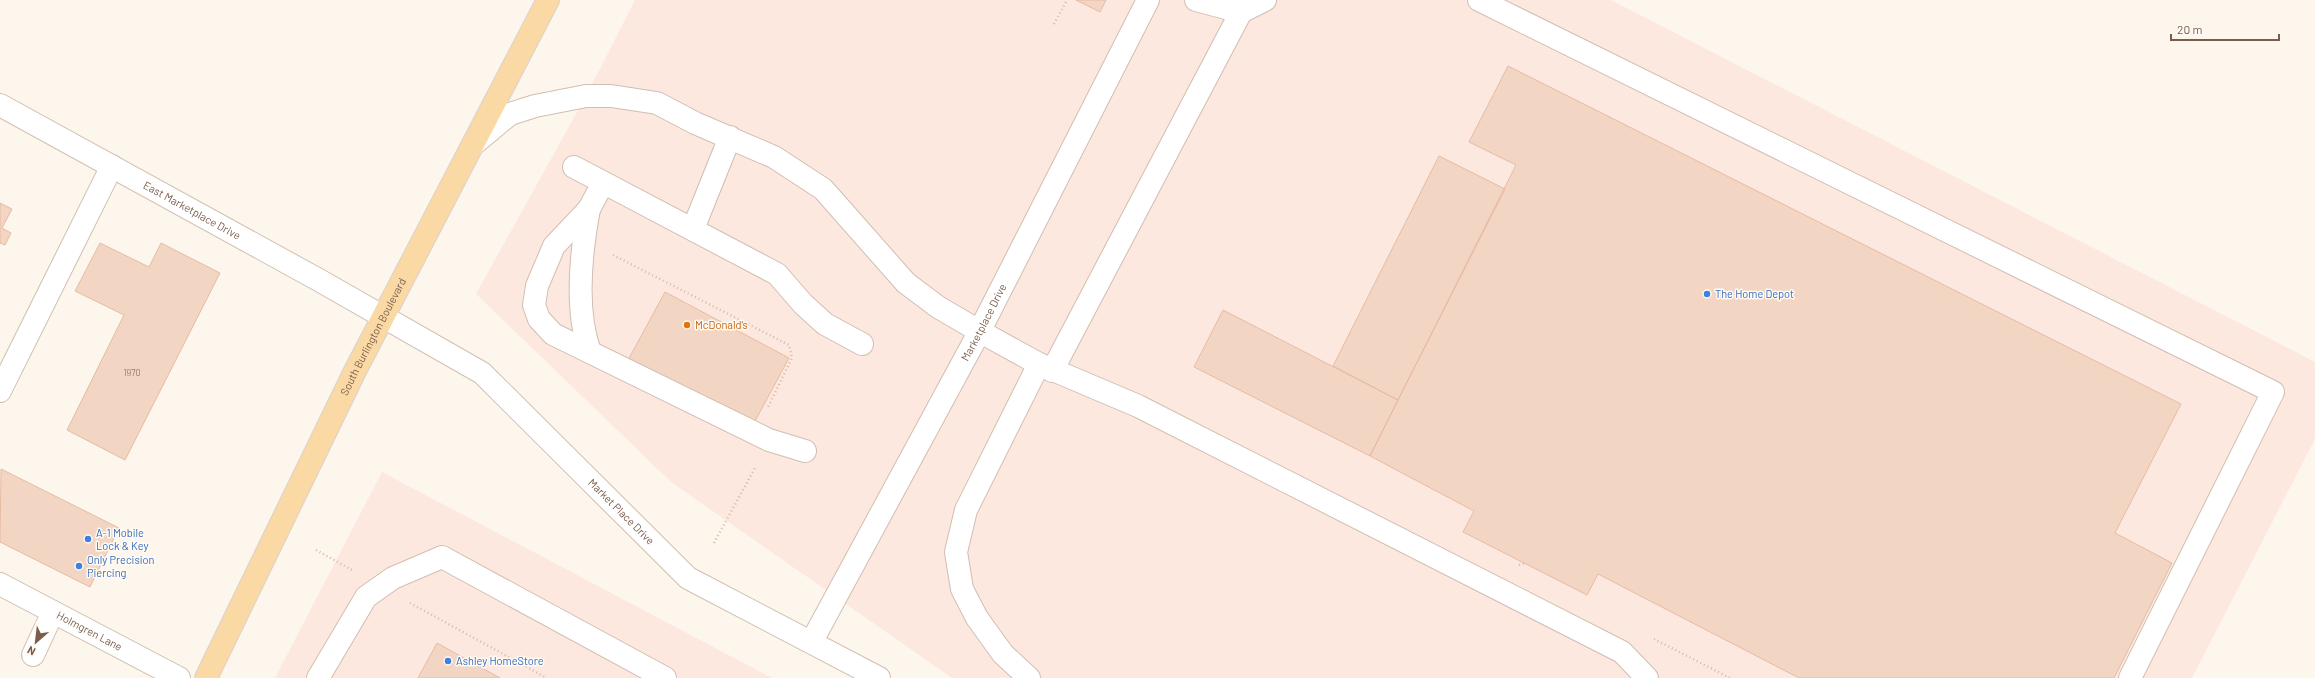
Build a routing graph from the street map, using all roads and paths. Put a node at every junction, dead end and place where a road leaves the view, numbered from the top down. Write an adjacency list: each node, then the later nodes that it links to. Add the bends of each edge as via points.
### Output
1 (548, 0): 11 (main road, South Burlington Boulevard)
2 (1067, 0): 8 (path)
3 (1148, 0): 19 (street, Marketplace Drive)
4 (1196, 0): 7 (street)
5 (1265, 0): 7 (street)
6 (1479, 0): 43 (street, via 2273,392)
7 (1241, 12): 22 (street)
8 (1054, 24)
9 (0, 105): 12 (street, East Marketplace Drive)
10 (730, 137): 11 (street, via 695,123 657,103 611,96 586,96 510,114); 16 (street); 19 (street, via 774,157 822,189 906,283 938,307)
11 (475, 143): 18 (main road, South Burlington Boulevard)
12 (112, 166): 18 (street, East Marketplace Drive); 23 (street)
13 (574, 167): 14 (street)
14 (603, 183): 15 (street); 16 (street)
15 (589, 209): 21 (street, via 583,242 582,316); 21 (street, via 554,246 537,286 534,305 538,319 553,334)
16 (693, 229): 20 (street, via 777,274 803,304 825,324)
17 (609, 252): 24 (path, via 789,345 792,358)
18 (383, 316): 33 (street, Market Place Drive, via 482,373 688,578); 36 (main road, South Burlington Boulevard)
19 (979, 331): 22 (street); 33 (street, Marketplace Drive)
20 (862, 344)
21 (590, 352): 25 (street, via 769,440)
22 (1046, 368): 41 (street, via 966,510 956,552 962,589 977,618 1003,654); 42 (street, via 1138,406 1622,652)
23 (0, 391)
24 (764, 414)
25 (805, 451)
26 (757, 465): 27 (path)
27 (714, 543)
28 (316, 550): 29 (path)
29 (358, 574)
30 (0, 584): 32 (street, Holmgren Lane)
31 (406, 601): 38 (path)
32 (53, 612): 34 (street); 35 (street, Holmgren Lane)
33 (812, 641): 40 (street, Market Place Drive)
34 (33, 655)
35 (179, 678)
36 (206, 678)
37 (318, 678): 39 (street, via 366,597 393,578 442,557)
38 (547, 678)
39 (665, 678)
40 (880, 678)
41 (1029, 678)
42 (1647, 678)
43 (2130, 678)

